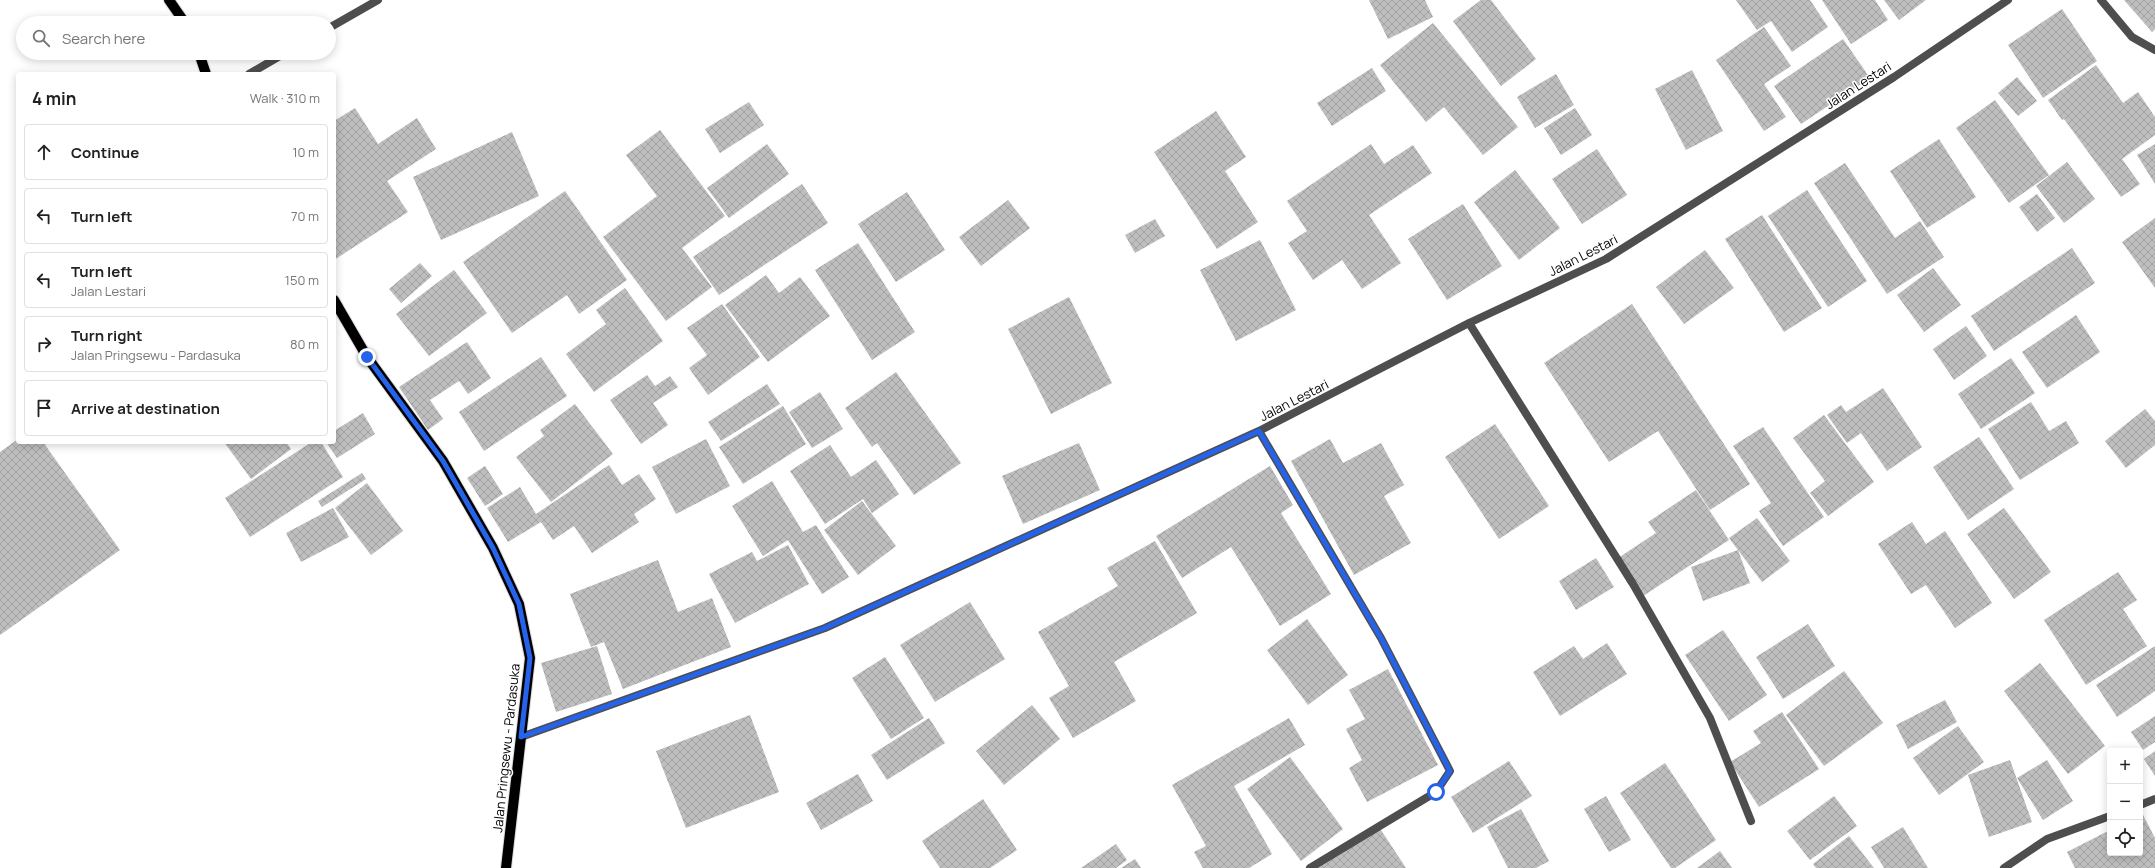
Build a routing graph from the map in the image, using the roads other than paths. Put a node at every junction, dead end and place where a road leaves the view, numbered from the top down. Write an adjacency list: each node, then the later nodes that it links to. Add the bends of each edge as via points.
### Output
1 (169, 0): 5 (main road)
2 (378, 0): 6 (street)
3 (2008, 0): 13 (street, Jalan Lestari, via 1894,77 1606,259)
4 (2101, 0): 7 (street, via 2132,37)
5 (180, 16)
6 (336, 24)
7 (2155, 50)
8 (201, 60): 10 (main road)
9 (273, 60): 11 (street)
10 (205, 72)
11 (252, 72)
12 (336, 303): 15 (main road, Jalan Pringsewu - Pardasuka, via 367,357 443,461 493,548 519,604 530,658)
13 (1469, 323): 14 (street, Jalan Lestari); 19 (street, via 1633,584 1710,718)
14 (1259, 431): 15 (street, Jalan Lestari, via 825,628); 21 (street, via 1381,638 1450,771 1436,792)
15 (521, 737): 20 (main road, Jalan Pringsewu - Pardasuka)
16 (2155, 799): 17 (street)
17 (2143, 804)
18 (2107, 817): 22 (street, via 2047,839)
19 (1751, 822)
20 (506, 868)
21 (1310, 868)
22 (2004, 868)

